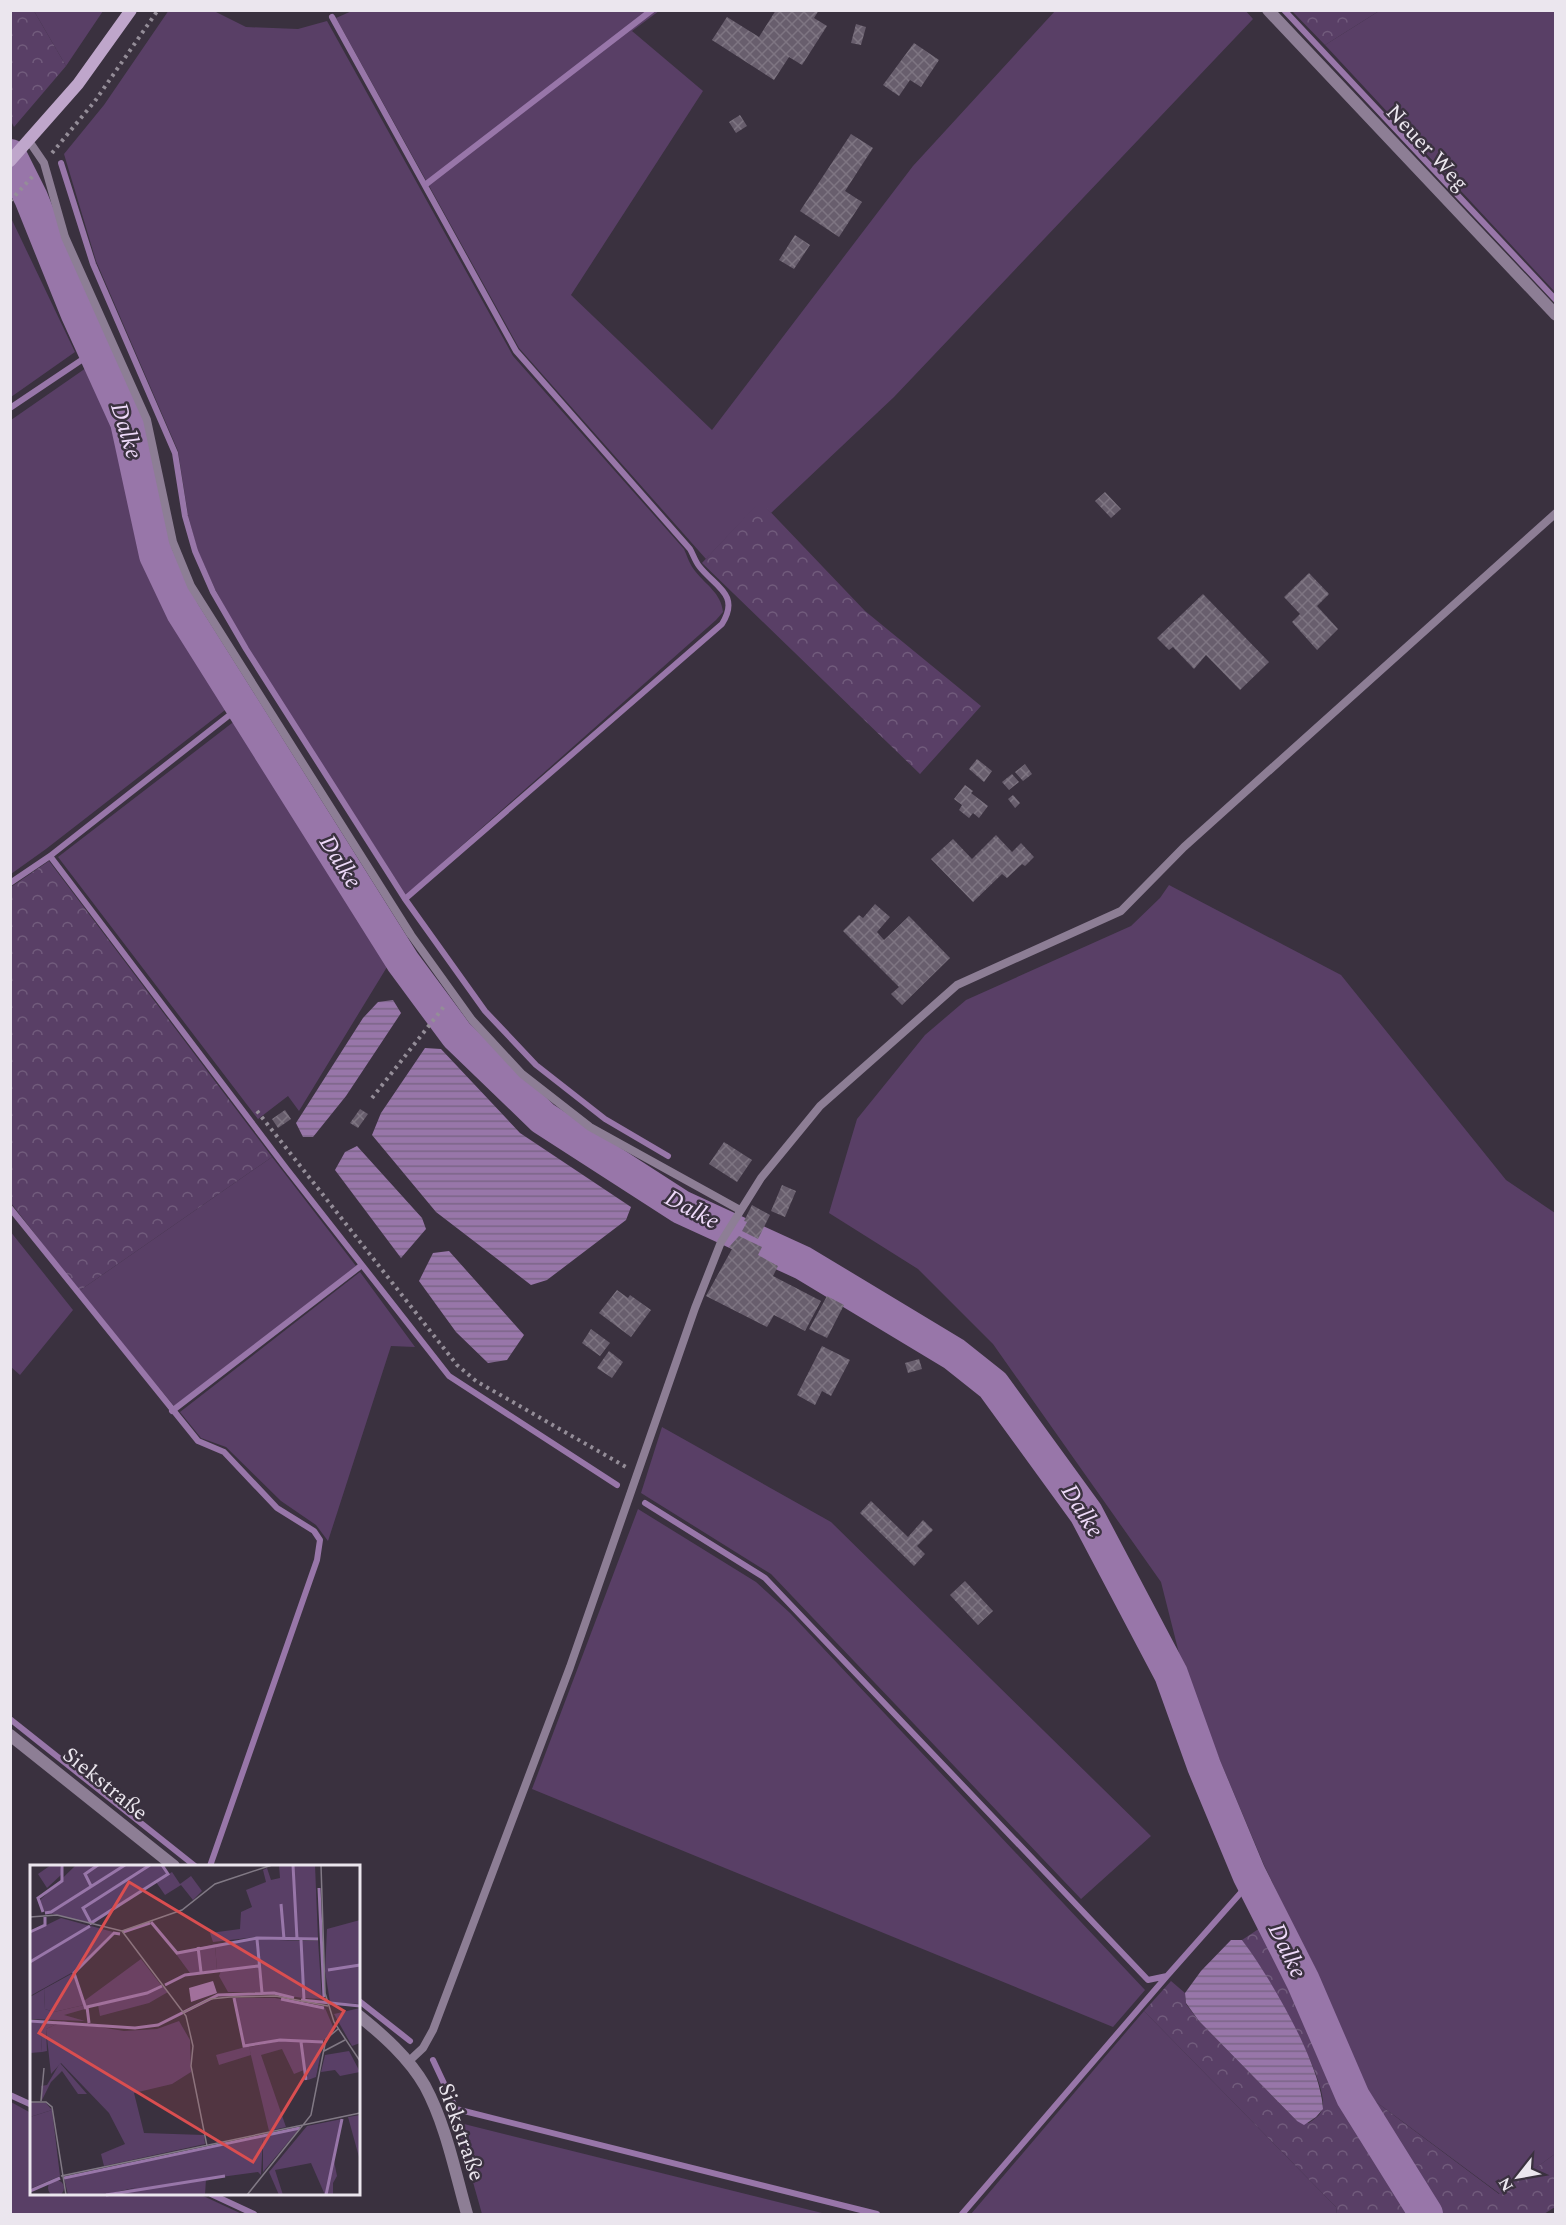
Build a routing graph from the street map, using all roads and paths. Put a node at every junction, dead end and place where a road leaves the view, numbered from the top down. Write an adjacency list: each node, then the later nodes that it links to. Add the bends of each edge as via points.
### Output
1 (131, 10): 4 (main road, via 78,84)
2 (158, 10): 6 (path, via 95,101)
3 (1268, 10): 8 (street, Neuer Weg)
4 (27, 144): 5 (main road); 6 (lane)
5 (10, 161)
6 (44, 163): 7 (path); 13 (lane, via 65,237 147,420 174,542 190,586 411,935 472,1020 522,1074 590,1127)
7 (10, 201)
8 (1556, 315)
9 (1556, 513): 13 (lane, via 1184,847 1121,911 957,985 820,1106)
10 (446, 1003): 11 (path)
11 (372, 1098)
12 (257, 1111): 14 (path, via 457,1365 476,1381)
13 (740, 1210): 14 (lane, via 721,1242)
14 (637, 1474): 18 (lane, via 570,1667 433,2030 423,2048)
15 (10, 1735): 16 (street, Siekstraße)
16 (173, 1865)
17 (360, 2017): 18 (street, Siekstraße)
18 (408, 2062): 19 (street, Siekstraße, via 425,2087 444,2132)
19 (467, 2214)

